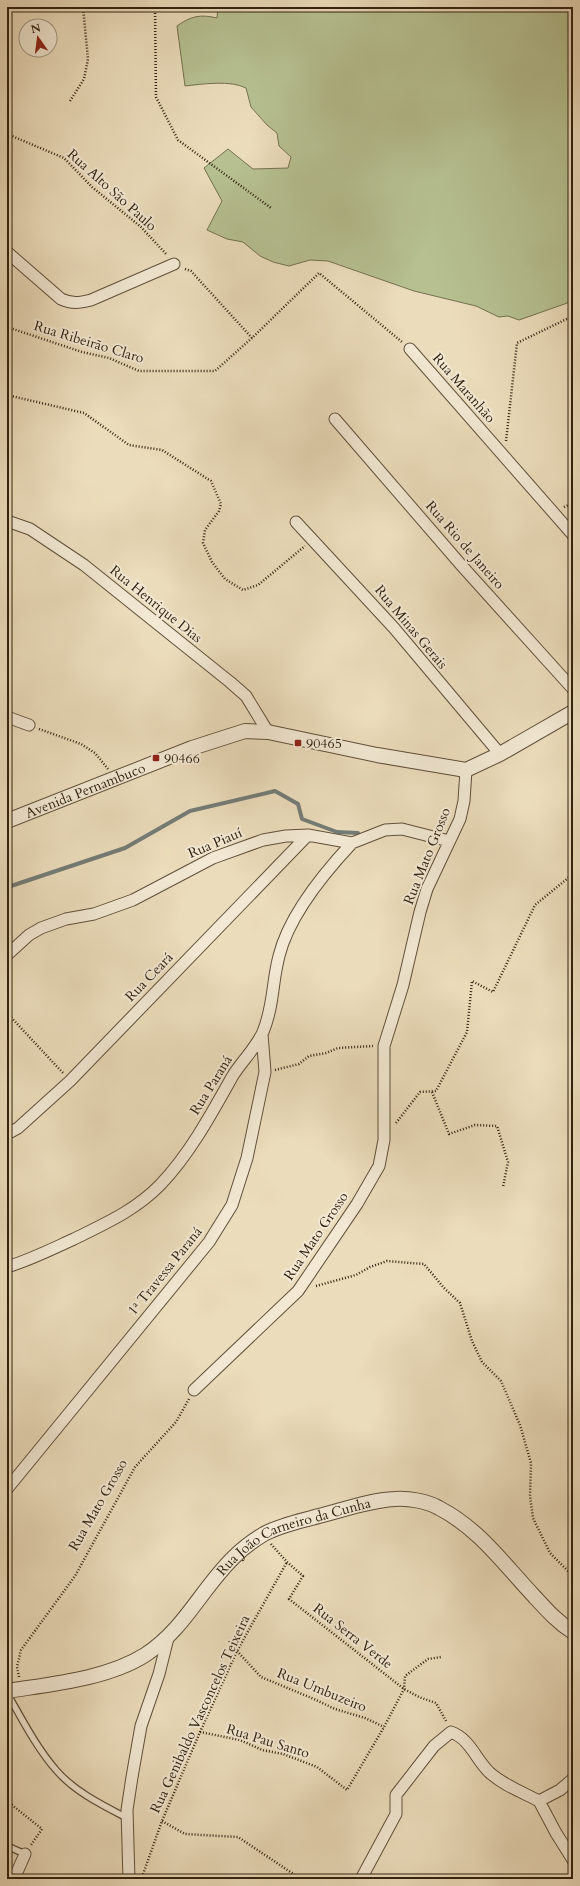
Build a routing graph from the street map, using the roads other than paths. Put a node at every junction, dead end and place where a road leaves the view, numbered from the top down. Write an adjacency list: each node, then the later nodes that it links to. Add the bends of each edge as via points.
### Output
1 (7, 252): 2 (street, via 69,303 91,300)
2 (174, 264)
3 (410, 349): 7 (street, Rua Maranhão)
4 (335, 419): 8 (street, Rua Rio de Janeiro)
5 (7, 522): 12 (street, Rua Henrique Dias, via 30,529 84,565 230,682 246,696)
6 (296, 522): 13 (street, Rua Minas Gerais, via 394,628)
7 (573, 535)
8 (573, 689)
9 (573, 712): 13 (street)
10 (7, 718): 11 (street)
11 (29, 725)
12 (268, 732): 14 (street, Avenida Pernambuco, via 377,755); 15 (street, Avenida Pernambuco, via 245,731 221,737)
13 (500, 754): 14 (street)
14 (466, 770): 17 (street, Rua Mato Grosso, via 460,819)
15 (7, 821)
16 (308, 836): 18 (street, Rua Piauí); 19 (street, Rua Piauí, via 263,840 226,853 133,900 94,914 66,919 41,928); 21 (street, Rua Ceará, via 70,1080 18,1128)
17 (449, 841): 18 (street, Rua Piauí, via 402,829 386,830); 23 (street, Rua Mato Grosso, via 427,889 403,985 384,1046 384,1140 379,1166 298,1291)
18 (352, 843): 20 (street, Rua Paraná, via 318,882 283,941 278,957 272,1005)
19 (7, 955)
20 (262, 1034): 22 (street, Rua Paraná, via 235,1072 182,1158 155,1190 131,1209 107,1222 29,1260); 24 (street, 1ª Travessa Paraná, via 265,1072 240,1184 224,1220 209,1242)
21 (7, 1134)
22 (7, 1267)
23 (194, 1390)
24 (7, 1489)
25 (573, 1632): 26 (street, Rua João Carneiro da Cunha, via 554,1618 486,1541 460,1520 436,1506 396,1499 308,1519 264,1534 230,1562)
26 (168, 1638): 27 (street, Rua João Carneiro da Cunha, via 144,1656 121,1667); 30 (street, via 141,1726)
27 (7, 1692): 30 (lane, via 41,1751 57,1772 92,1800)
28 (573, 1778): 29 (street, via 560,1790)
29 (539, 1801): 33 (street); 36 (street, via 505,1784 489,1772 462,1736 451,1732 434,1746 396,1795 396,1814)
30 (127, 1818): 35 (street)
31 (7, 1846): 32 (lane)
32 (25, 1854): 34 (street)
33 (573, 1860)
34 (14, 1879)
35 (129, 1879)
36 (361, 1879)

